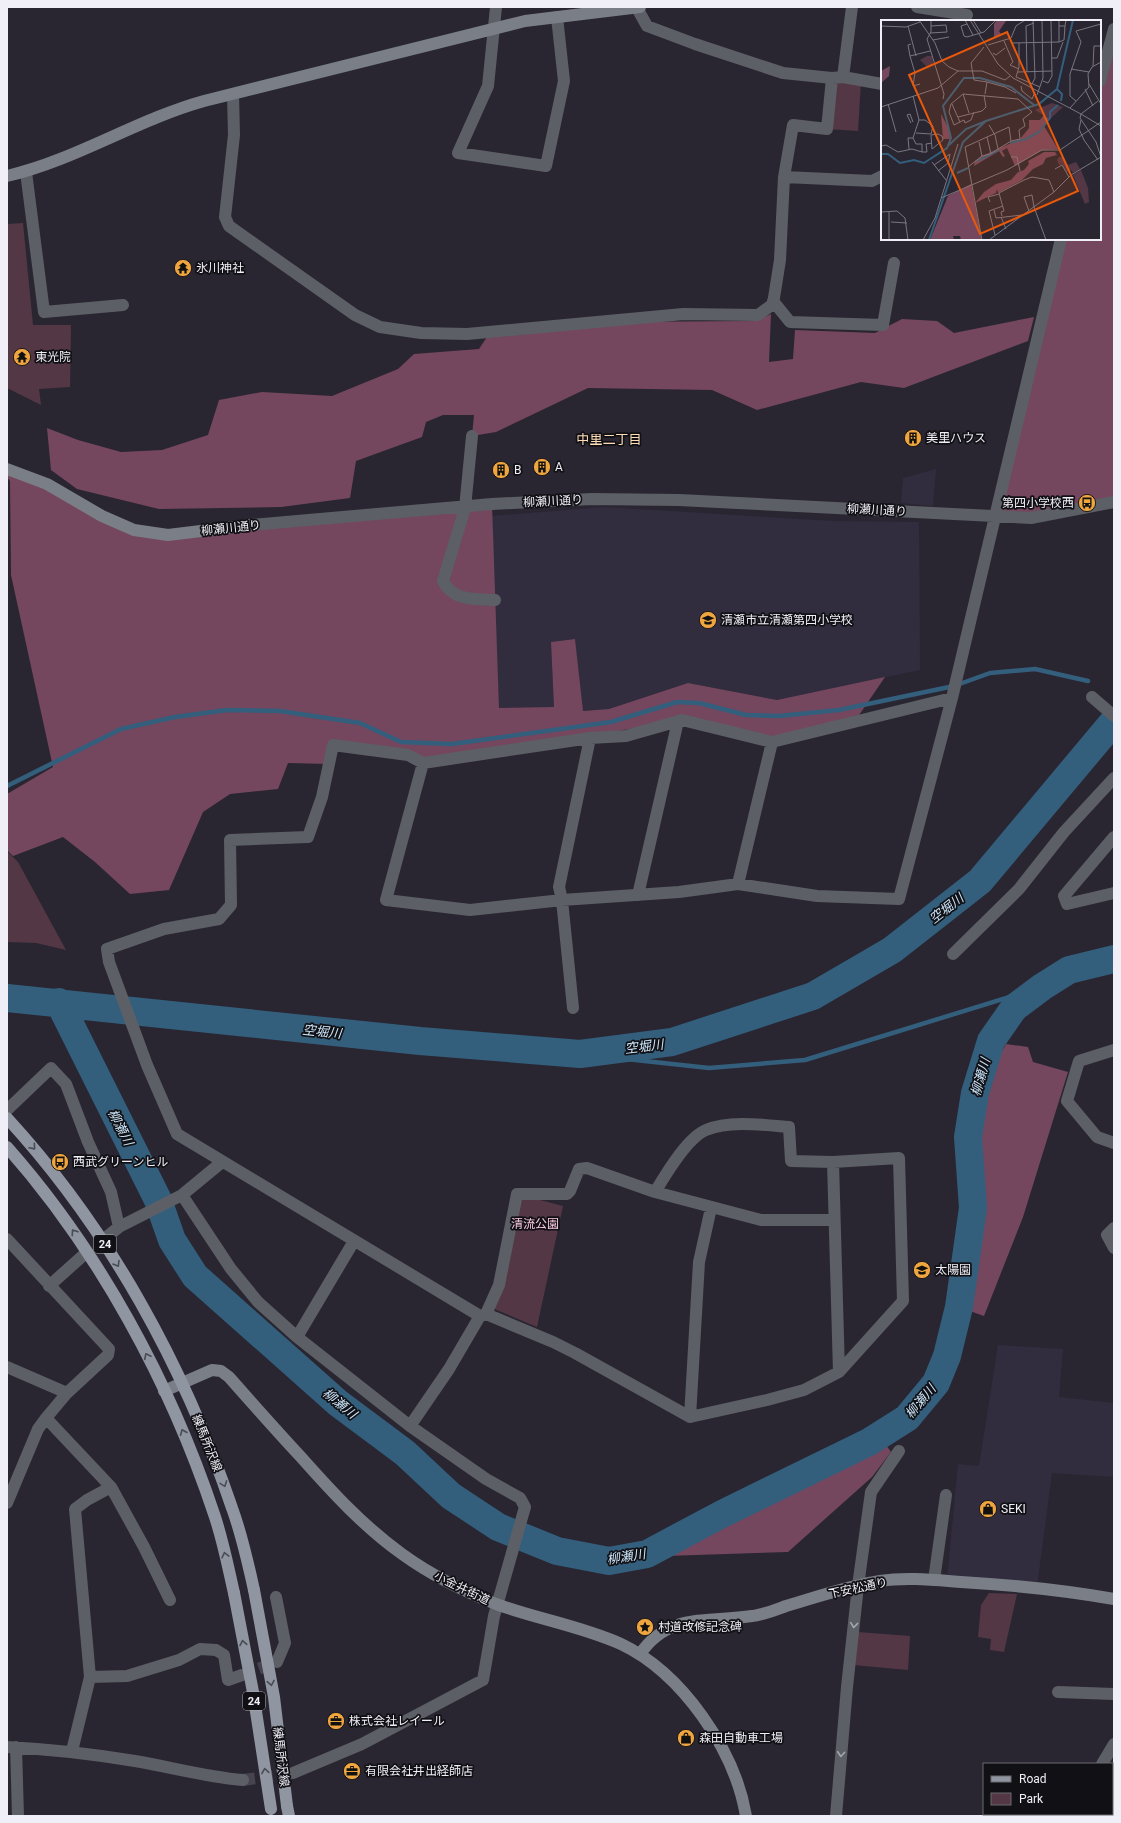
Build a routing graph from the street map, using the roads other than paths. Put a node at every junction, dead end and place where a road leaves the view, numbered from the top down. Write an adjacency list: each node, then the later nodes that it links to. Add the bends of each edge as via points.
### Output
1 (496, 7): 7 (street)
2 (852, 7): 9 (street)
3 (917, 7): 5 (street)
4 (638, 8): 6 (street); 9 (street, via 647,26 695,44 783,72)
5 (967, 14)
6 (557, 17): 7 (street); 7 (street, via 564,81 546,166 458,153 488,86)
7 (495, 28): 12 (street)
8 (1114, 29): 10 (street)
9 (838, 77): 11 (street); 16 (street, via 827,129 793,125)
10 (1101, 77)
11 (881, 84)
12 (233, 94): 13 (street, via 180,108); 19 (street, via 234,135 225,217 229,226 355,315 380,327 421,333 467,334 683,314 758,315 772,304)
13 (26, 172): 14 (street); 20 (street, via 44,312)
14 (7, 176)
15 (881, 176): 16 (street, via 872,181)
16 (784, 177): 19 (street, via 780,260)
17 (1061, 240): 25 (street)
18 (894, 263): 19 (street, via 883,325 790,322)
19 (773, 300)
20 (123, 305)
21 (472, 436): 24 (street)
22 (7, 469): 24 (street, 柳瀬川通り, via 47,484 102,516 134,530 168,535 250,525)
23 (1114, 502): 25 (street, 柳瀬川通り, via 1031,518)
24 (465, 508): 25 (street, 柳瀬川通り, via 492,504 592,499 679,500); 26 (street, via 442,581 447,589 460,598)
25 (994, 516): 27 (street)
26 (495, 600)
27 (952, 695): 32 (street); 36 (street, via 899,899 817,896)
28 (1092, 697): 29 (street)
29 (1114, 716)
30 (678, 721): 31 (street, via 626,736); 32 (street); 38 (street)
31 (590, 738): 33 (street); 39 (street, via 559,887)
32 (772, 742): 36 (street)
33 (423, 763): 39 (street, via 386,900 470,910); 47 (street, via 408,755 333,744 322,796 308,837 230,840 231,905 219,919 164,929 107,949 146,1061 177,1134)
34 (1114, 778): 40 (street, via 1064,832 1019,889)
35 (1114, 837): 37 (street, via 1064,896 1067,904)
36 (738, 884): 38 (street)
37 (1114, 893)
38 (638, 895): 39 (street)
39 (562, 900): 41 (street)
40 (953, 954)
41 (573, 1008)
42 (1114, 1050): 45 (street, via 1079,1061 1067,1101 1097,1137)
43 (7, 1110): 53 (street, via 52,1068 66,1084 111,1192)
44 (7, 1118): 56 (main road, 練馬所沢線 / 24, one-way to 56, via 58,1176)
45 (1114, 1143)
46 (7, 1146): 59 (main road, 練馬所沢線 / 24, one-way to 46, via 44,1191)
47 (222, 1162): 50 (street); 57 (street)
48 (834, 1162): 49 (street, via 791,1161 789,1127 751,1124 721,1126 698,1135); 52 (street); 64 (street, via 899,1158 903,1301)
49 (656, 1192): 51 (street); 61 (street, via 587,1168 579,1168 567,1194 517,1194 499,1285)
50 (178, 1198): 53 (street); 62 (street, via 254,1297)
51 (711, 1208): 52 (street, via 761,1220); 68 (street, via 698,1262)
52 (834, 1220): 64 (street)
53 (119, 1227): 56 (street)
54 (1114, 1228): 58 (street, via 1107,1235)
55 (7, 1239): 60 (street)
56 (102, 1240): 65 (main road, 練馬所沢線 / 24, one-way to 65, via 141,1304)
57 (354, 1241): 61 (street); 62 (street)
58 (1114, 1248)
59 (87, 1252): 60 (street); 66 (main road, 練馬所沢線 / 24, one-way to 59, via 125,1316)
60 (49, 1286): 67 (street, via 108,1349 108,1355)
61 (483, 1315): 68 (street, via 575,1352); 70 (street)
62 (297, 1337): 70 (street)
63 (7, 1367): 67 (street)
64 (839, 1372): 68 (street, via 804,1390)
65 (182, 1384): 66 (street, 小金井街道); 80 (street, 小金井街道, via 212,1370 221,1371 360,1521 402,1554 436,1576 466,1592); 93 (main road, 練馬所沢線 / 24, one-way to 93, bridge, via 233,1510 254,1590 274,1697)
66 (164, 1391): 94 (main road, 練馬所沢線 / 24, one-way to 66, bridge, via 253,1692 234,1593 214,1514)
67 (67, 1393): 69 (street)
68 (690, 1417)
69 (46, 1418): 72 (street); 74 (street, via 38,1429)
70 (410, 1426): 80 (street, via 486,1479 520,1498 525,1507)
71 (899, 1451): 76 (street, via 871,1492)
72 (111, 1487): 79 (street, via 154,1565); 84 (street, via 75,1509)
73 (946, 1495): 75 (street)
74 (7, 1503)
75 (934, 1580): 76 (street, 下安松通り, via 880,1581); 78 (street, 下安松通り, via 1037,1587)
76 (858, 1586): 81 (street, 下安松通り, via 753,1616 684,1622 661,1632 648,1642); 97 (street, one-way to 97)
77 (276, 1597): 82 (street, via 285,1644)
78 (1114, 1599)
79 (170, 1600)
80 (497, 1604): 81 (street, 小金井街道, via 596,1634); 91 (street, via 483,1680 362,1744)
81 (640, 1654): 96 (street, 小金井街道, via 691,1701 712,1730 738,1784)
82 (277, 1662)
83 (242, 1675): 84 (street, via 228,1680 224,1655 216,1650 200,1649 179,1660 127,1676)
84 (90, 1677): 89 (street)
85 (1058, 1692): 86 (street)
86 (1114, 1694)
87 (1114, 1744): 90 (street)
88 (12, 1747): 89 (street); 95 (street)
89 (72, 1751): 92 (street)
90 (1103, 1763)
91 (292, 1773)
92 (243, 1780)
93 (288, 1811)
94 (271, 1813)
95 (18, 1816)
96 (746, 1816)
97 (836, 1816)

